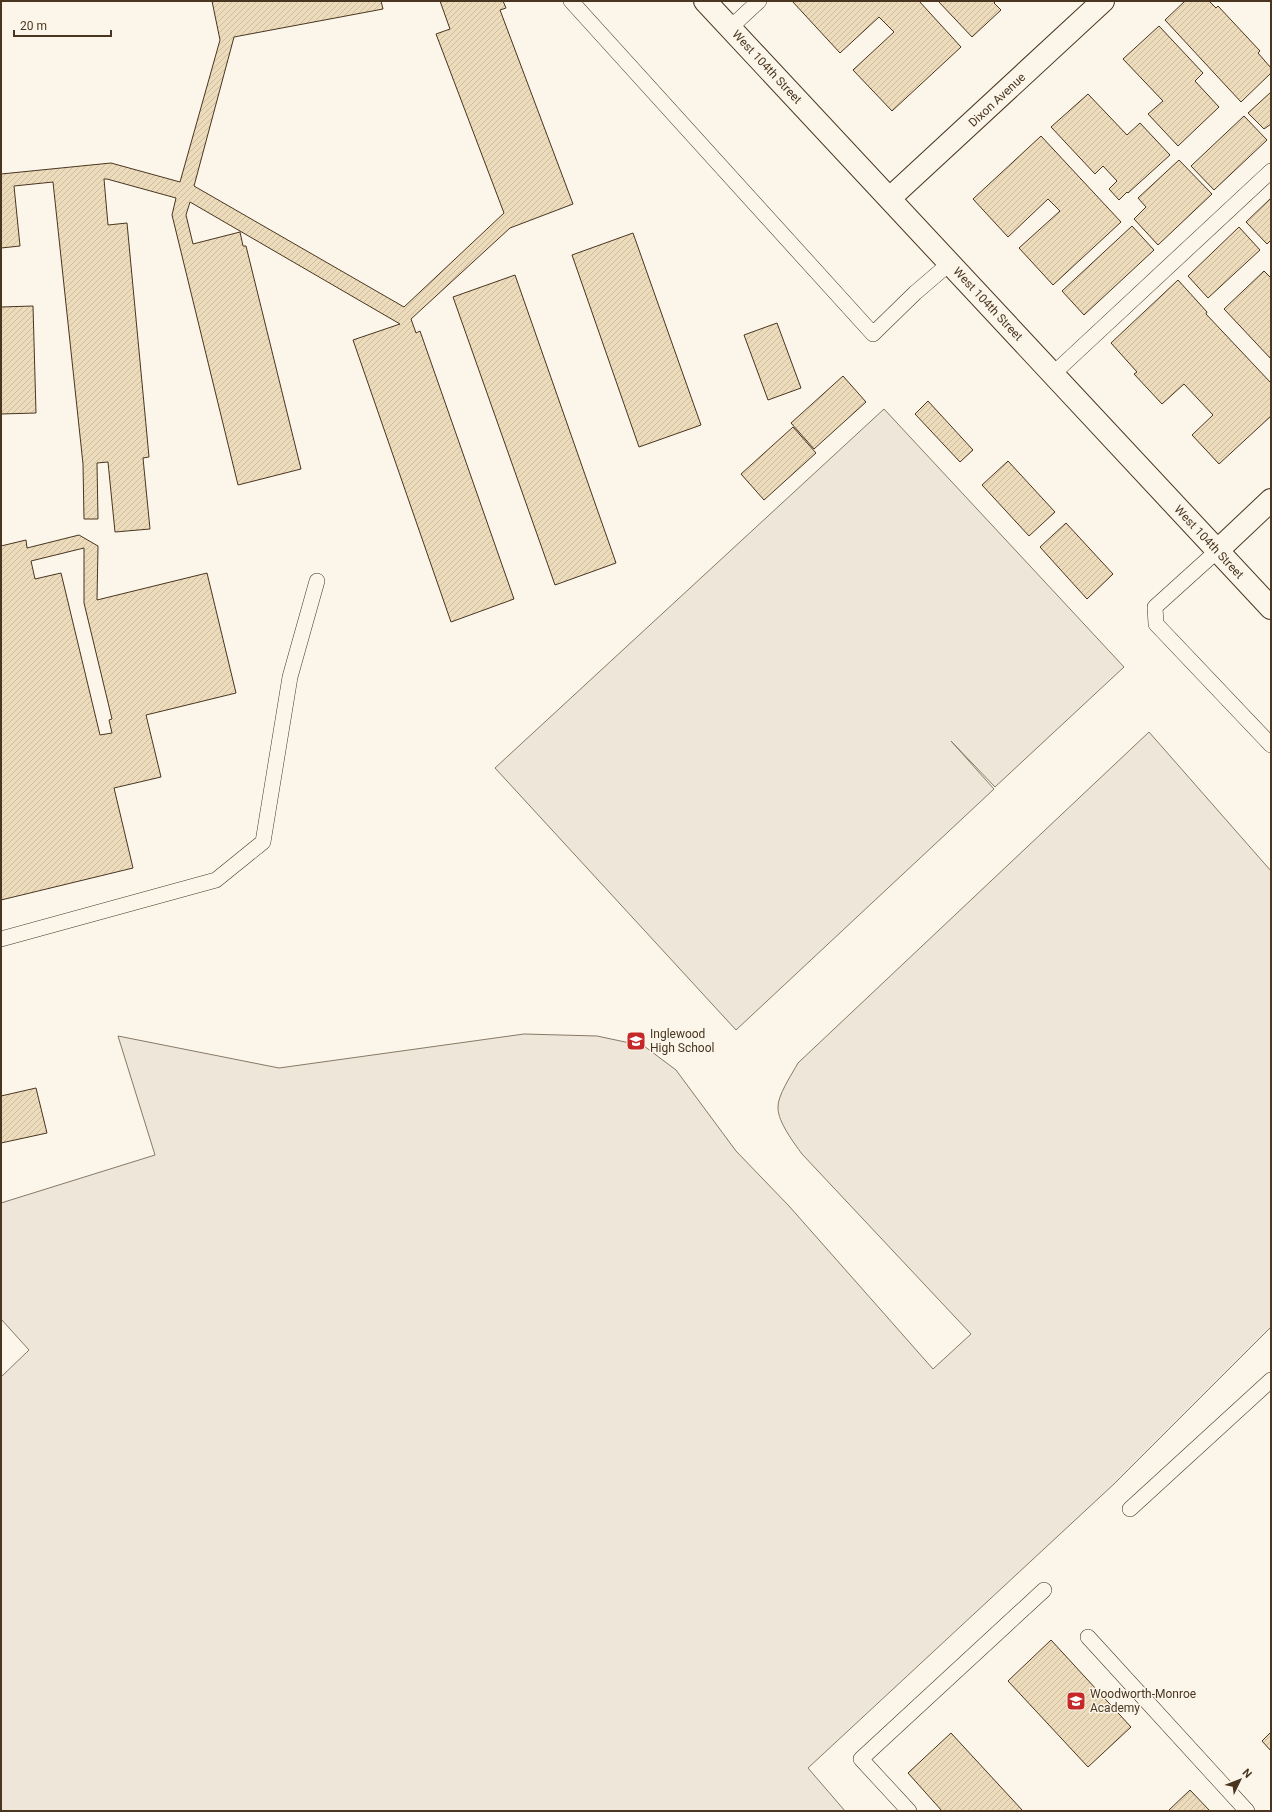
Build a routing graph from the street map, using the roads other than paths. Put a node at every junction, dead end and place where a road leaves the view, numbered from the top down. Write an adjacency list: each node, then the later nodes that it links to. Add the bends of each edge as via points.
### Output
1 (571, 1): 8 (lane, via 873,334)
2 (705, 1): 5 (street, West 104th Street)
3 (759, 1): 5 (lane)
4 (1104, 1): 7 (street, Dixon Avenue)
5 (730, 28): 7 (street, West 104th Street)
6 (1271, 171): 9 (lane)
7 (890, 198): 8 (street, West 104th Street)
8 (950, 263): 9 (street, West 104th Street)
9 (1053, 374): 11 (street, West 104th Street)
10 (1271, 500): 11 (street)
11 (1217, 551): 13 (street, West 104th Street); 14 (lane, via 1155,607 1156,624)
12 (317, 581): 15 (lane, via 290,677 263,842 216,880)
13 (1271, 608)
14 (1271, 745)
15 (1, 939)
16 (1271, 1380): 17 (lane)
17 (1130, 1509)
18 (1044, 1590): 20 (lane, via 861,1759)
19 (1088, 1637): 21 (lane)
20 (909, 1811)
21 (1247, 1811)

